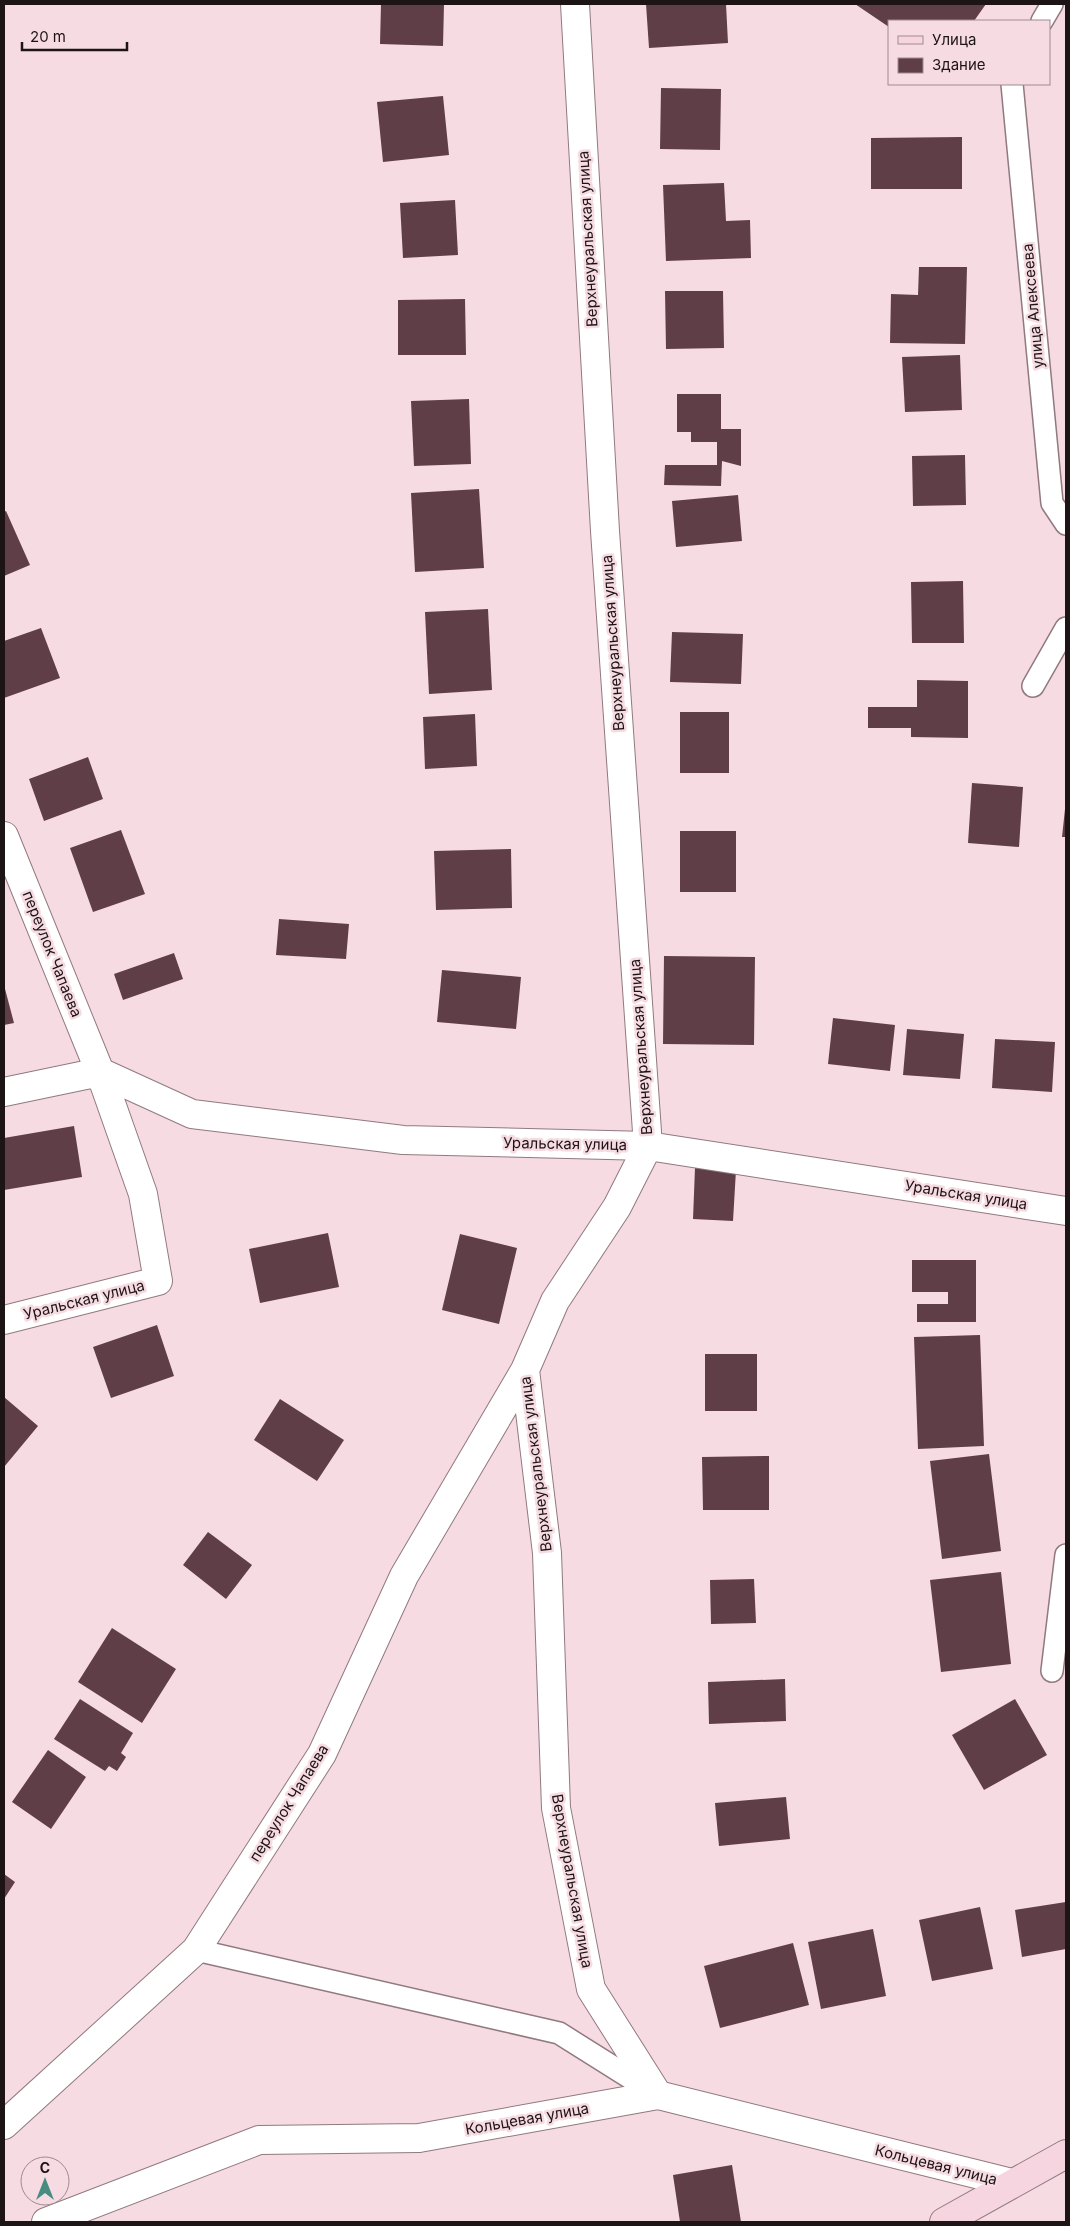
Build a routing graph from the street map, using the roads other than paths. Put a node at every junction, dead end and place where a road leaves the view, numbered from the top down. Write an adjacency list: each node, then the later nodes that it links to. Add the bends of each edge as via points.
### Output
1 (575, 4): 11 (street, Верхнеуральская улица, via 605,531)
2 (1052, 4): 3 (lane)
3 (1043, 20)
4 (1012, 85): 5 (lane, улица Алексеева, via 1052,503)
5 (1066, 524)
6 (1066, 628): 7 (lane)
7 (1033, 686)
8 (4, 836): 9 (street, переулок Чапаева)
9 (100, 1072): 10 (street); 11 (street, Уральская улица, via 192,1114 403,1140); 13 (street, Уральская улица, via 143,1194 158,1281)
10 (4, 1092)
11 (648, 1146): 12 (street, Уральская улица); 14 (street, Верхнеуральская улица, via 617,1206 555,1302)
12 (1066, 1211)
13 (4, 1320)
14 (525, 1370): 17 (street, переулок Чапаева, via 404,1576 322,1754); 18 (street, Верхнеуральская улица, via 547,1553 556,1808 591,1989)
15 (1066, 1556): 16 (lane)
16 (1052, 1671)
17 (196, 1950): 18 (lane, via 559,2033); 19 (street, переулок Чапаева)
18 (658, 2096): 21 (street, Кольцевая улица); 22 (street, Кольцевая улица, via 419,2138 259,2140)
19 (4, 2125)
20 (1066, 2154): 21 (main road)
21 (1012, 2183): 23 (main road)
22 (46, 2222)
23 (944, 2222)

